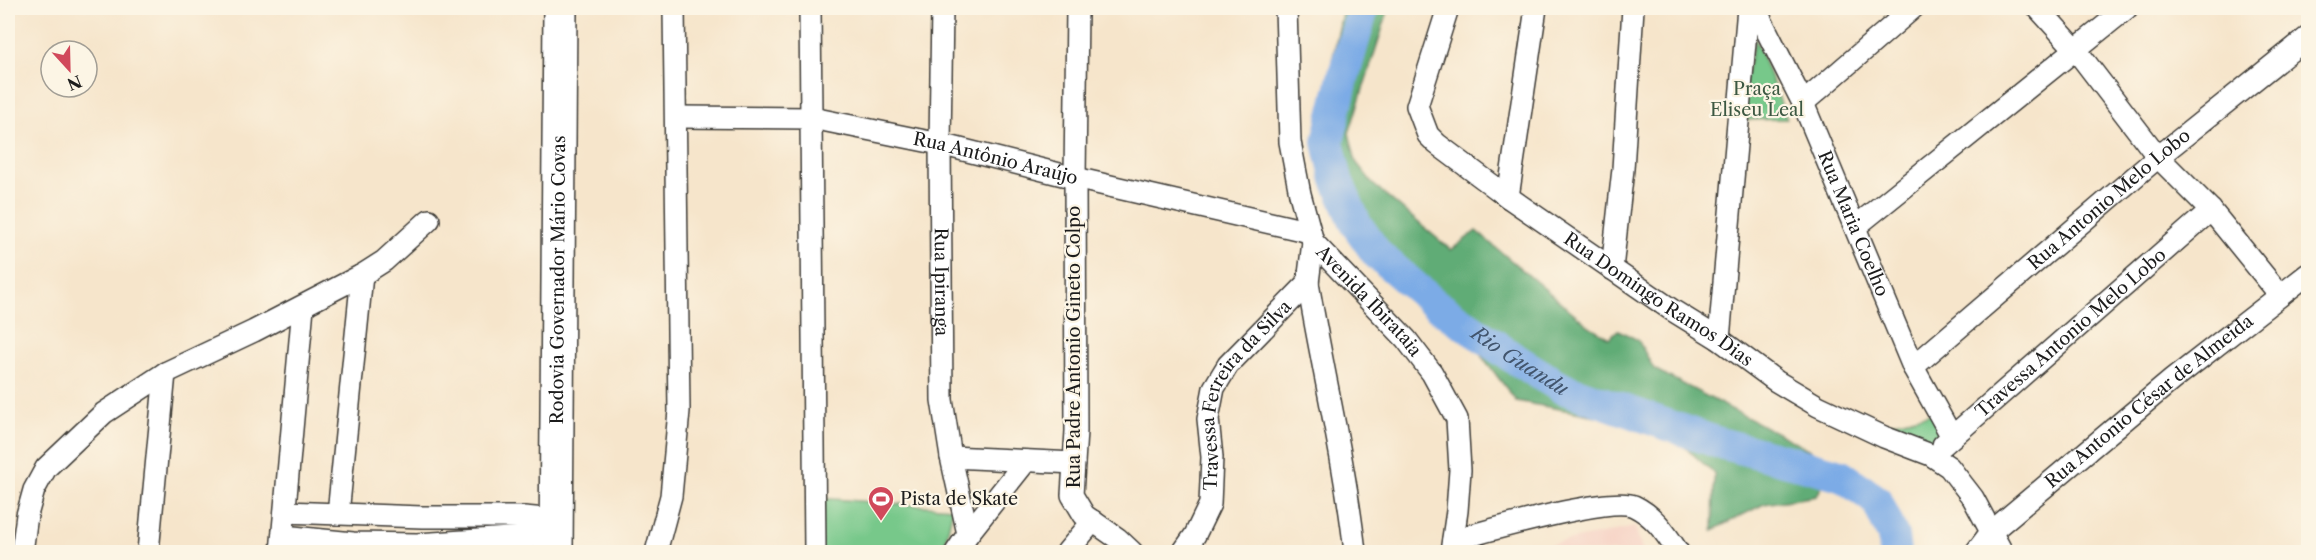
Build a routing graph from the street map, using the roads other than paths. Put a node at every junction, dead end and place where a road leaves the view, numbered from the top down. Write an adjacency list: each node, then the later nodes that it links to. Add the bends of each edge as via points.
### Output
1 (560, 8): 47 (highway, Rodovia Governador Mário Covas)
2 (674, 8): 18 (street)
3 (810, 8): 19 (street)
4 (942, 8): 20 (street, Rua Ipiranga)
5 (1077, 8): 22 (street, Rua Padre Antonio Gineto Colpo)
6 (1286, 8): 27 (street, Avenida Ibirataia, via 1290,142)
7 (1448, 8): 23 (street, Rua Domingo Ramos Dias, via 1417,106 1428,135)
8 (1536, 8): 23 (street)
9 (1633, 8): 28 (street)
10 (1748, 8): 34 (street)
11 (1755, 8): 17 (street, Rua Maria Coelho)
12 (1913, 8): 17 (street)
13 (2038, 8): 16 (street)
14 (2127, 8): 16 (street)
15 (2308, 37): 21 (street, Rua Antonio Melo Lobo)
16 (2076, 50): 21 (street); 26 (street)
17 (1803, 104): 26 (street, Rua Maria Coelho)
18 (676, 117): 19 (street, Rua Antônio Araújo); 54 (street, via 679,411 671,496)
19 (812, 118): 20 (street, Rua Antônio Araújo); 55 (street)
20 (940, 144): 22 (street, Rua Antônio Araújo); 39 (street, Rua Ipiranga, via 942,400)
21 (2158, 157): 24 (street); 35 (street, Rua Antonio Melo Lobo)
22 (1075, 178): 27 (street, Rua Antônio Araújo); 41 (street, Rua Padre Antonio Gineto Colpo)
23 (1508, 197): 28 (street, Rua Domingo Ramos Dias)
24 (2211, 210): 32 (street); 37 (street, Travessa Antonio Melo Lobo)
25 (429, 220): 30 (street, via 384,261)
26 (1855, 227): 35 (street, Rua Maria Coelho)
27 (1311, 237): 31 (street, Travessa Ferreira da Silva); 51 (street, Avenida Ibirataia, via 1406,339 1432,373 1457,419 1460,470)
28 (1612, 269): 34 (street, Rua Domingo Ramos Dias)
29 (2308, 274): 32 (street, Rua Antonio César de Almeida)
30 (362, 275): 33 (street); 43 (street)
31 (1308, 283): 59 (street, Travessa Ferreira da Silva, via 1228,365 1214,388 1208,419 1212,457 1210,504); 60 (street, via 1343,460)
32 (2280, 295): 45 (street, Rua Antonio César de Almeida)
33 (303, 307): 36 (street); 42 (street)
34 (1719, 339): 38 (street, Rua Domingo Ramos Dias, via 1818,406)
35 (1913, 367): 37 (street, Rua Maria Coelho)
36 (165, 373): 52 (street, via 104,413 46,468 34,490); 53 (street)
37 (1952, 437): 38 (street, Travessa Antonio Melo Lobo)
38 (1931, 455): 45 (street, Rua Domingo Ramos Dias, via 1961,480)
39 (951, 457): 40 (street); 46 (street, Rua Ipiranga)
40 (1026, 461): 41 (street); 46 (street)
41 (1074, 463): 44 (street, Rua Padre Antonio Gineto Colpo, via 1074,502)
42 (285, 512): 43 (street); 49 (street)
43 (347, 514): 47 (street, via 524,517); 48 (street)
44 (1093, 521): 57 (street); 58 (street, Rua Padre Antonio Gineto Colpo)
45 (1991, 532): 62 (street, Rua Antonio César de Almeida); 63 (street, Rua Domingo Ramos Dias)
46 (968, 534): 56 (street)
47 (556, 536): 48 (street, via 417,544)
48 (353, 543): 50 (street)
49 (282, 544): 50 (street)
50 (326, 546)
51 (1452, 546): 61 (street, via 1603,505 1632,505 1664,530)
52 (21, 552)
53 (148, 552)
54 (656, 552)
55 (814, 552)
56 (956, 552)
57 (1067, 552)
58 (1132, 552)
59 (1183, 552)
60 (1355, 552)
61 (1678, 552)
62 (1976, 552)
63 (2002, 552)

